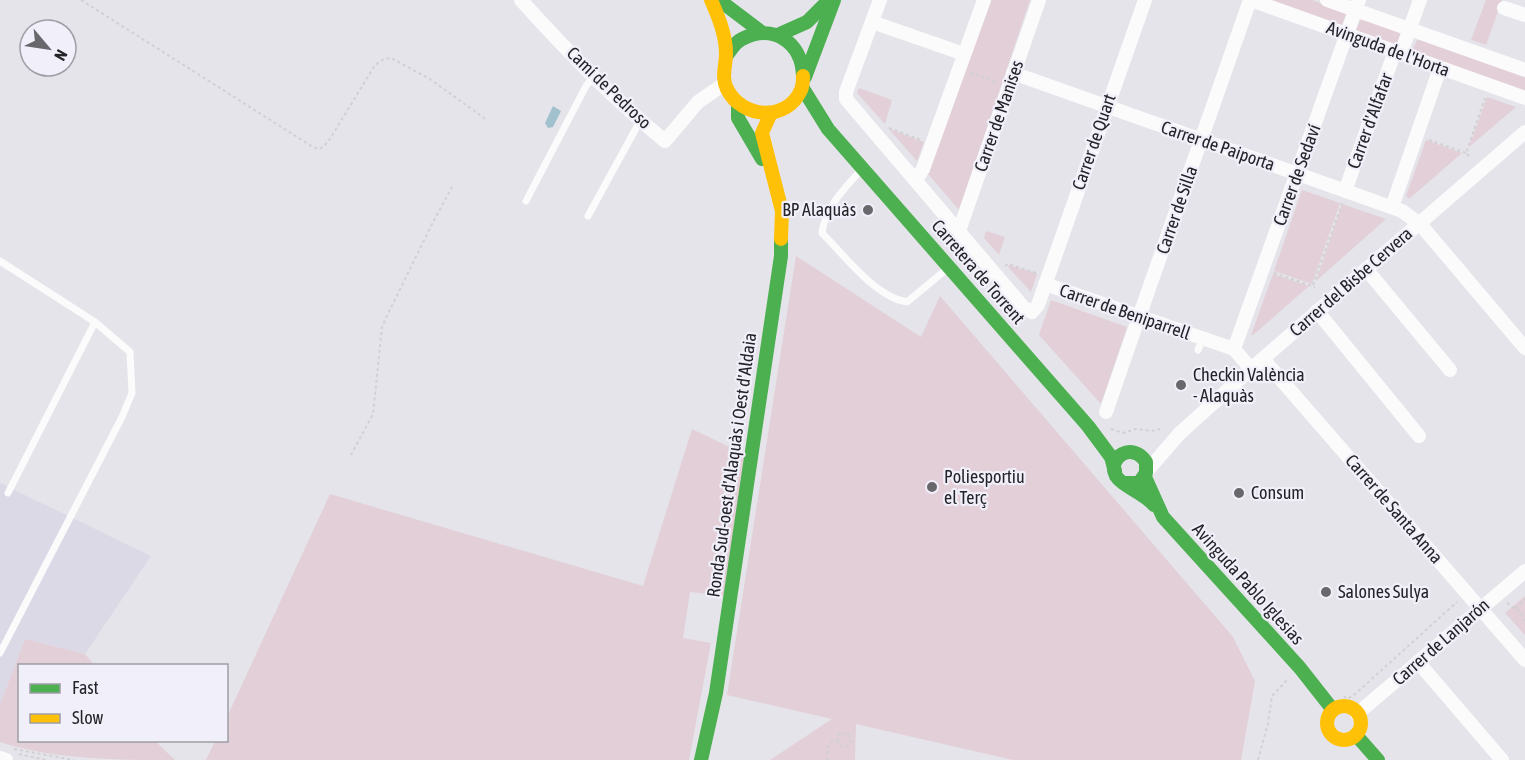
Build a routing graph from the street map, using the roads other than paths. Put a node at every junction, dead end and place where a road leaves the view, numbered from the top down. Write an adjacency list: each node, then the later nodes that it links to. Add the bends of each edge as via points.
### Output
1 (522, 0): 27 (street, Camí de Pedroso)
2 (711, 0): 23 (street)
3 (719, 0): 18 (street)
4 (829, 0): 19 (street, via 807,22)
5 (834, 0): 28 (street)
6 (880, 0): 16 (street)
7 (984, 0): 22 (street)
8 (1039, 0): 26 (street, Carrer de Manises)
9 (1145, 0): 32 (street, Carrer de Quart)
10 (1250, 0): 20 (street, Avinguda de l'Horta); 38 (street, Carrer de Silla)
11 (1327, 0): 13 (street, Avinguda de l'Horta)
12 (1420, 0): 17 (street, Carrer d'Alfafar)
13 (1357, 5): 17 (street, Avinguda de l'Horta); 20 (street, Carrer de Sedaví)
14 (1504, 8): 15 (street)
15 (1525, 15)
16 (872, 22): 22 (street); 42 (street, Carrer de Beniparrell, via 846,99)
17 (1410, 29): 21 (street, Carrer d'Alfafar); 25 (street, Avinguda de l'Horta)
18 (760, 32): 19 (street); 23 (street, via 740,39)
19 (780, 34): 28 (street, via 799,51)
20 (1347, 34): 21 (street, Avinguda de l'Horta); 41 (street, Carrer de Sedaví)
21 (1398, 52): 24 (street, Avinguda de l'Horta); 43 (street, Carrer d'Alfafar)
22 (964, 54): 42 (street)
23 (726, 56): 29 (street)
24 (1440, 68): 30 (street, Avinguda de l'Horta); 45 (street)
25 (1525, 70)
26 (1013, 74): 32 (street, Carrer de Paiporta); 48 (street, Carrer de Manises)
27 (594, 75): 35 (street, Camí de Pedroso); 44 (lane)
28 (804, 82): 33 (street, via 796,99); 36 (street, Carretera de Torrent)
29 (724, 84): 31 (street); 35 (street, Camí de Pedroso, via 698,102 665,141)
30 (1525, 98)
31 (738, 105): 34 (street, via 754,112); 40 (street, Ronda Sud-oest d'Alaquàs i Oest d'Aldaia, via 738,118)
32 (1107, 107): 38 (street, Carrer de Paiporta); 52 (street, Carrer de Quart)
33 (796, 112): 34 (street); 36 (street, Carretera de Torrent)
34 (771, 113): 40 (street, Ronda Sud-oest d'Alaquàs i Oest d'Aldaia, via 762,133)
35 (640, 121): 46 (lane)
36 (828, 129): 39 (street, Carretera de Torrent)
37 (1525, 132): 47 (street, Carrer del Bisbe Cervera)
38 (1201, 141): 41 (street, Carrer de Paiporta); 55 (street, Carrer de Silla)
39 (863, 168): 50 (street, Carretera de Torrent); 50 (lane, via 835,200 822,232 868,280 900,301 907,302)
40 (771, 174): 82 (street, Ronda Sud-oest d'Alaquàs i Oest d'Aldaia, via 782,211 781,256 716,693)
41 (1297, 174): 43 (street, Carrer de Paiporta); 58 (street, Carrer de Sedaví)
42 (916, 180): 48 (street, Carrer de Beniparrell)
43 (1344, 196): 45 (street, Carrer de Paiporta)
44 (525, 201)
45 (1392, 207): 47 (street, Carrer de Paiporta)
46 (588, 216)
47 (1420, 224): 51 (street, Carrer del Bisbe Cervera); 57 (street, Carrer de Paiporta)
48 (958, 231): 52 (street, Carrer de Beniparrell, via 1032,312)
49 (0, 261): 54 (lane)
50 (949, 267): 66 (street, Carretera de Torrent)
51 (1366, 269): 53 (street, Carrer del Bisbe Cervera); 62 (street)
52 (1042, 279): 55 (street, Carrer de Beniparrell)
53 (1317, 311): 60 (street, Carrer del Bisbe Cervera); 65 (street)
54 (95, 321): 72 (lane); 76 (lane, via 130,352 132,393)
55 (1137, 322): 56 (street, Carrer de Beniparrell); 63 (street, Carrer de Silla)
56 (1212, 342): 58 (street, Carrer de Beniparrell); 59 (lane, via 1201,343)
57 (1525, 348)
58 (1234, 349): 61 (street)
59 (1198, 350)
60 (1263, 359): 61 (street, Carrer del Bisbe Cervera); 75 (street, Carrer de Santa Anna)
61 (1251, 369): 64 (street, Carrer del Bisbe Cervera)
62 (1450, 370)
63 (1106, 412)
64 (1179, 434): 68 (street, Carrer del Bisbe Cervera); 70 (street, Carrer del Bisbe Cervera)
65 (1419, 436)
66 (1098, 441): 67 (street, Carretera de Torrent); 69 (street, Carretera de Torrent, via 1111,457)
67 (1122, 454): 68 (street, via 1132,451); 69 (street)
68 (1142, 455): 70 (street, via 1147,462)
69 (1115, 471): 71 (street)
70 (1146, 473): 71 (street, via 1139,483); 73 (street, Avinguda Pablo Iglesias, via 1149,490)
71 (1124, 483): 73 (street, via 1146,497)
72 (8, 493)
73 (1163, 517): 79 (street, Avinguda Pablo Iglesias)
74 (1525, 571): 75 (street, Carrer de Lanjarón)
75 (1480, 609): 77 (street, Carrer de Santa Anna); 78 (street, Carrer de Lanjarón)
76 (0, 653)
77 (1525, 660)
78 (1418, 662): 80 (street, Carrer de Lanjarón); 84 (street)
79 (1333, 710): 80 (street, via 1346,707); 81 (street, via 1327,727 1331,735 1339,740)
80 (1358, 714): 81 (street, via 1360,725)
81 (1356, 735): 83 (street)
82 (701, 760)
83 (1378, 760)
84 (1502, 760)

